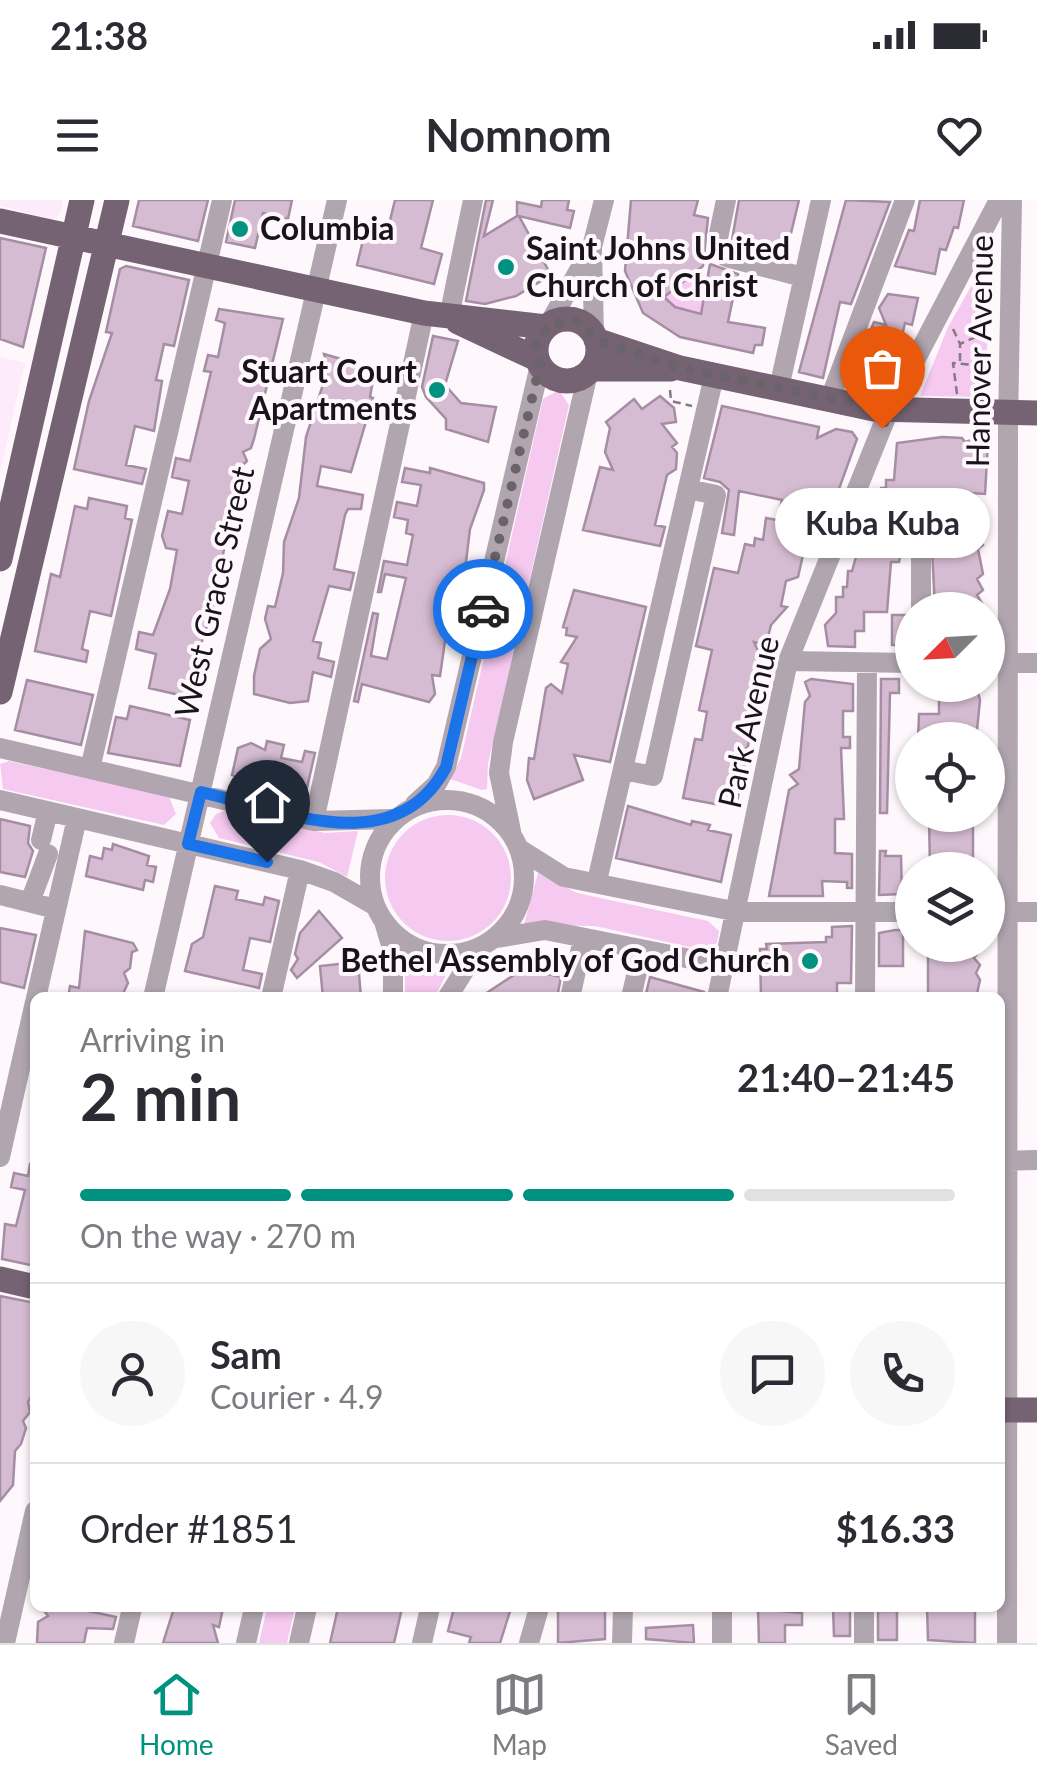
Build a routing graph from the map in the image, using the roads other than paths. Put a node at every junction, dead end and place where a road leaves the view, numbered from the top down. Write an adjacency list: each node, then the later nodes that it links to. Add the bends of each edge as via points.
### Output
1 (82, 200): 13 (main road)
2 (117, 200): 14 (main road)
3 (222, 200): 16 (street)
4 (337, 200): 18 (street, West Grace Street)
5 (472, 200): 19 (street)
6 (604, 200): 15 (street)
7 (726, 200): 17 (street, via 717,244 726,257)
8 (821, 200): 17 (street)
9 (904, 200): 27 (street)
10 (999, 200): 28 (street, Park Avenue)
11 (1012, 200): 30 (street, Hanover Avenue)
12 (0, 222): 13 (main road)
13 (74, 238): 14 (main road); 33 (main road)
14 (105, 244): 16 (main road); 41 (main road)
15 (592, 248): 20 (street); 21 (street)
16 (207, 265): 18 (main road); 44 (street)
17 (803, 277): 26 (street)
18 (315, 289): 19 (main road); 46 (street, West Grace Street)
19 (436, 315): 20 (main road); 22 (main road); 51 (street)
20 (548, 326): 21 (main road, via 579,321); 22 (main road, via 536,345)
21 (595, 338): 23 (main road, via 598,355); 25 (main road)
22 (538, 362): 23 (main road, via 562,380); 48 (street, via 446,767)
23 (590, 371): 25 (main road); 52 (street, via 503,742 499,773)
24 (714, 376): 25 (main road); 26 (main road); 31 (street)
25 (675, 378)
26 (779, 388): 27 (main road)
27 (830, 399): 28 (main road)
28 (889, 410): 30 (main road); 36 (street, Park Avenue)
29 (1037, 413): 30 (main road)
30 (1008, 414): 35 (street, Hanover Avenue)
31 (692, 478): 45 (street); 45 (street, via 716,495 653,776)
32 (921, 551): 34 (street)
33 (0, 560)
34 (921, 592)
35 (1001, 592)
36 (788, 661): 37 (street); 61 (street, Park Avenue)
37 (867, 663): 38 (street); 62 (street)
38 (895, 663)
39 (1005, 663): 40 (street)
40 (1037, 663)
41 (0, 692)
42 (998, 702): 54 (street, Hanover Avenue)
43 (0, 748): 44 (street)
44 (90, 768): 46 (street)
45 (623, 770): 56 (street)
46 (201, 792): 51 (street); 53 (street, West Grace Street)
47 (0, 800): 49 (street)
48 (415, 804): 50 (street); 52 (street, via 460,805)
49 (61, 815): 53 (street); 58 (street, via 44,847 44,872); 60 (street)
50 (392, 819): 51 (street); 59 (street, via 370,859)
51 (314, 821)
52 (516, 840): 56 (street, via 564,877); 67 (street, via 523,898)
53 (188, 844): 55 (street); 74 (street, West Grace Street)
54 (998, 852)
55 (300, 870): 59 (street); 75 (street)
56 (598, 882): 61 (street)
57 (0, 895): 58 (street)
58 (30, 902): 60 (street)
59 (374, 905): 66 (street)
60 (56, 909): 73 (street)
61 (738, 912): 62 (street); 72 (street, Park Avenue)
62 (865, 912): 63 (street); 81 (street)
63 (895, 912)
64 (1005, 912): 65 (street)
65 (1037, 912)
66 (384, 924): 69 (street, via 418,947); 76 (street, via 393,952)
67 (497, 938): 68 (street, via 545,930); 69 (street)
68 (583, 938): 70 (street); 78 (street)
69 (478, 949): 77 (street)
70 (642, 950): 72 (street); 79 (street)
71 (999, 962): 82 (street, Hanover Avenue)
72 (722, 965): 80 (street, Park Avenue)
73 (38, 992)
74 (154, 992)
75 (272, 992)
76 (393, 992)
77 (451, 992)
78 (571, 992)
79 (632, 992)
80 (720, 992)
81 (865, 992)
82 (1000, 992)
83 (30, 1026): 84 (street)
84 (0, 1157)
85 (1005, 1160): 86 (street)
86 (1037, 1160)
87 (0, 1280): 88 (main road)
88 (30, 1286)
89 (1005, 1410): 90 (main road)
90 (1037, 1410)
91 (1005, 1488): 110 (street, Hanover Avenue)
92 (30, 1533): 101 (street)
93 (131, 1612): 102 (street)
94 (253, 1612): 103 (street)
95 (306, 1612): 104 (street)
96 (429, 1612): 105 (street)
97 (537, 1612): 106 (street)
98 (623, 1612): 107 (street)
99 (722, 1612): 108 (street)
100 (864, 1612): 109 (street)
101 (5, 1643)
102 (124, 1643)
103 (246, 1643)
104 (299, 1643)
105 (422, 1643)
106 (528, 1643)
107 (622, 1643)
108 (722, 1643)
109 (864, 1643)
110 (1007, 1643)

